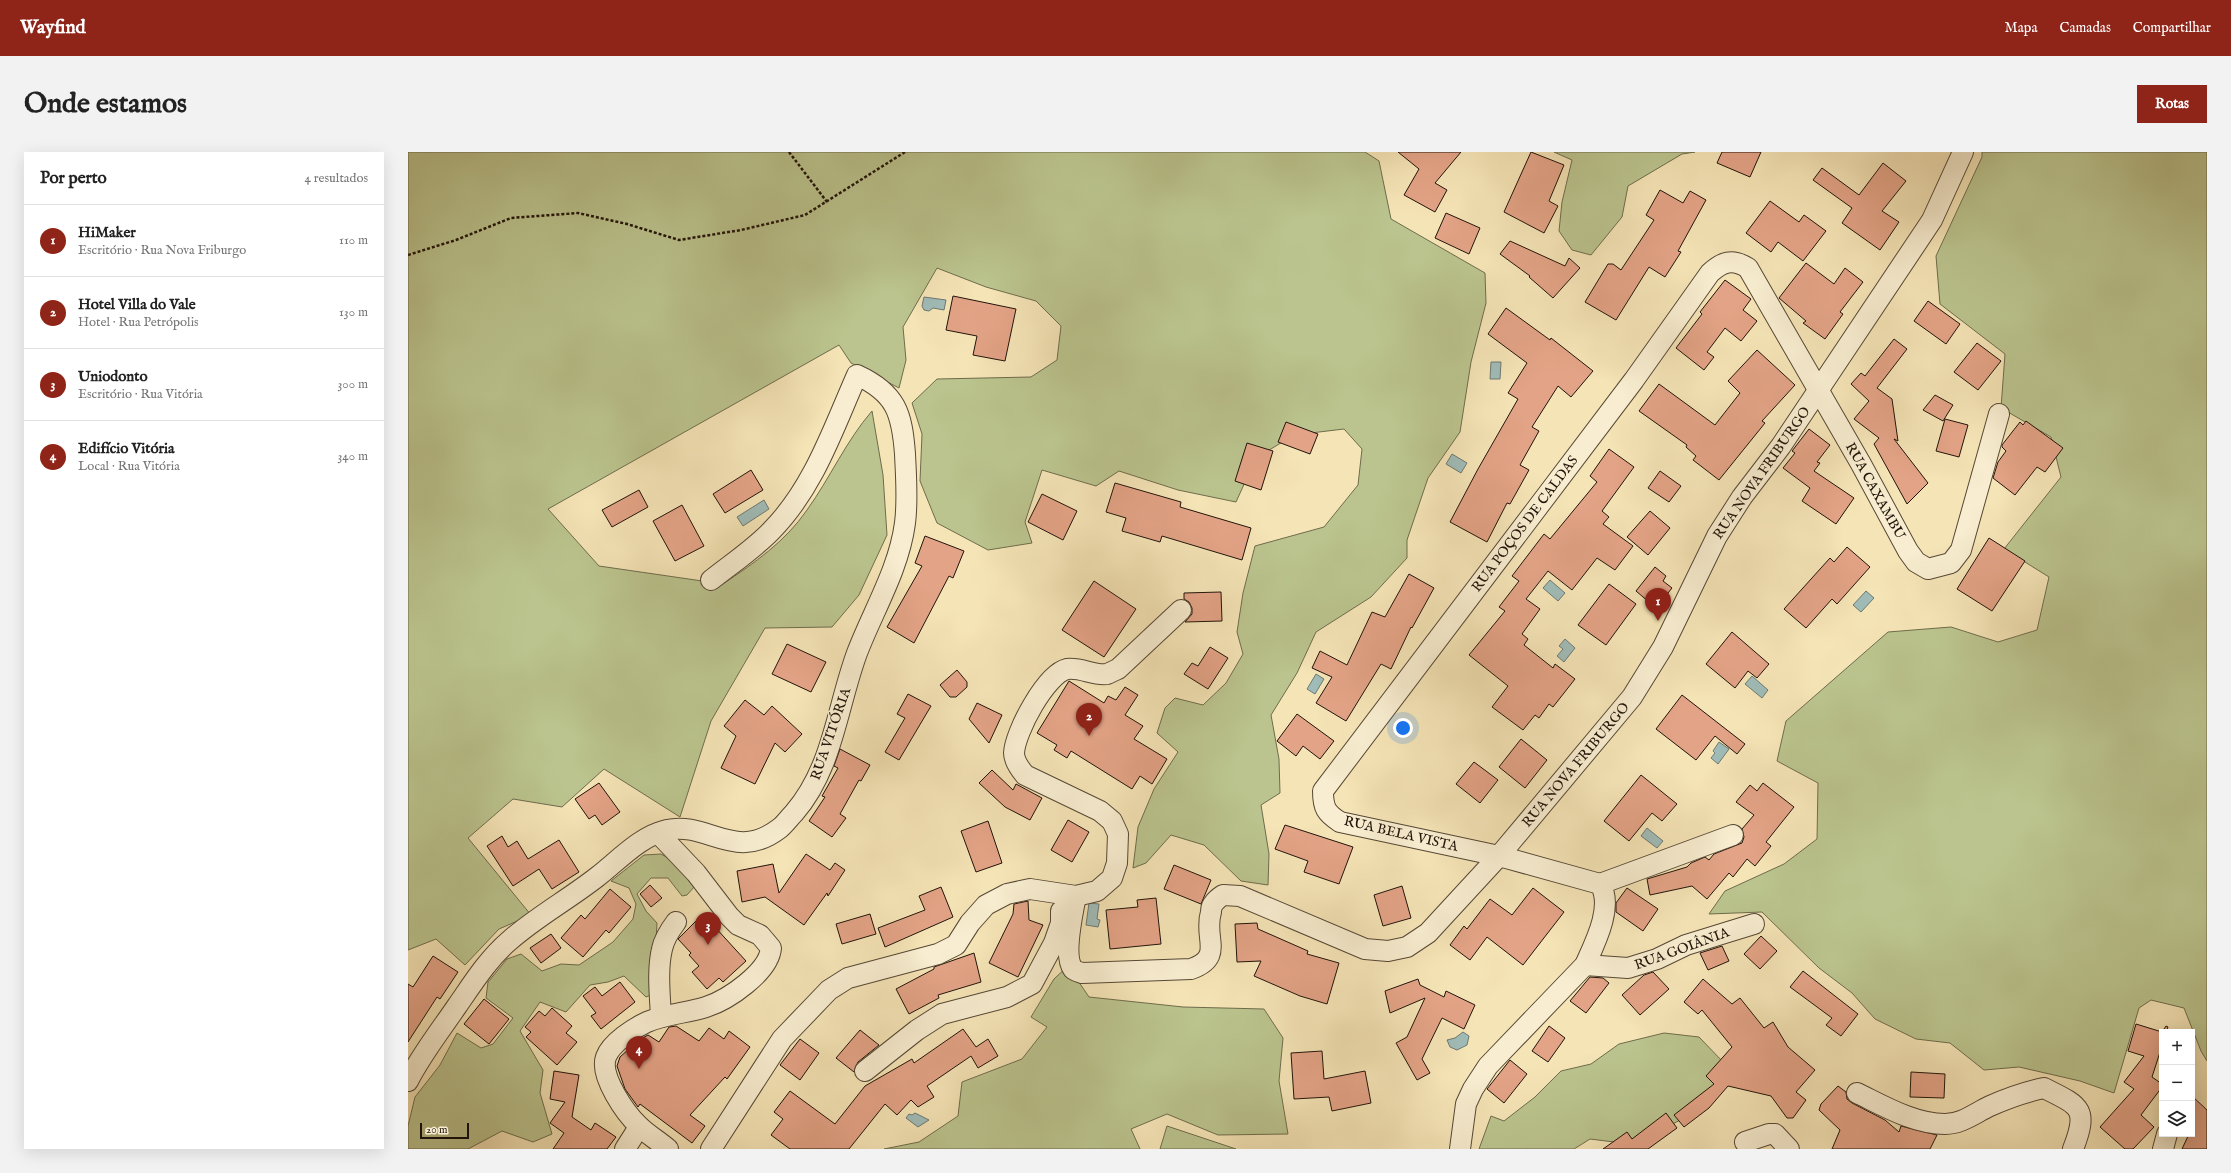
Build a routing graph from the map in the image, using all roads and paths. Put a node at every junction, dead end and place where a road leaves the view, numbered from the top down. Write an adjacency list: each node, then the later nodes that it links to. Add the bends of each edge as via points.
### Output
1 (790, 152): 4 (path)
2 (904, 152): 4 (path)
3 (1963, 152): 7 (street, RUA NOVA FRIBURGO, via 1932,220)
4 (827, 202): 5 (path, via 805,215 741,230 679,240 627,224 578,213 511,218 456,240)
5 (408, 255)
6 (1729, 261): 7 (street, RUA CAXAMBU, via 1741,263 1748,268); 11 (street, RUA POÇOS DE CALDAS, via 1710,273 1634,380)
7 (1819, 390): 8 (street, RUA CAXAMBU, via 1908,551 1916,562 1928,569 1951,563 1961,550); 14 (street, RUA NOVA FRIBURGO, via 1717,536 1663,647 1632,698)
8 (1999, 414)
9 (711, 580): 12 (street, RUA VITÓRIA, via 772,531 793,506 823,456 857,375 883,389 897,412 903,431 907,487 905,524 895,562 857,654 832,740 817,780 781,828 754,842 730,842 687,829 669,829)
10 (1181, 610): 16 (street, via 1118,669 1106,674 1081,669 1066,670 1048,682 1025,720 1014,753 1017,765 1025,775 1100,811 1112,821 1118,834 1117,863 1112,878 1098,890)
11 (1323, 791): 14 (street, RUA BELA VISTA, via 1323,802 1328,814 1340,822)
12 (658, 833): 20 (street, via 696,873 729,916 738,925 760,935 771,948 766,962 744,986 707,1007); 22 (street, via 628,851 573,896 523,928 506,943 487,963)
13 (1733, 834): 15 (street)
14 (1499, 856): 15 (street, RUA BELA VISTA); 16 (street, RUA NOVA FRIBURGO, via 1428,933 1407,947 1388,951 1365,949 1240,896 1224,895 1213,903 1211,909 1208,920 1211,950 1203,965 1191,969 1082,973 1074,969 1070,962)
15 (1600, 884): 19 (street, via 1605,891 1606,905 1595,945)
16 (1068, 896): 21 (street, via 1054,943 1032,984 1006,998 942,1014 917,1030); 29 (street, via 1030,889 1007,894 986,905 956,945 938,954 848,978 829,990 782,1039)
17 (676, 922): 20 (street, via 668,933 662,949)
18 (1754, 924): 19 (street, RUA GOIÂNIA, via 1686,945 1628,968)
19 (1586, 965): 30 (street, via 1488,1066 1466,1104)
20 (661, 1017): 24 (street, via 646,1023 613,1046 606,1058 605,1069 609,1082 624,1108)
21 (865, 1071)
22 (408, 1081)
23 (1857, 1093): 32 (street, via 1907,1116 1928,1123 1946,1124 1969,1118 2018,1094 2044,1088 2073,1102 2080,1113 2082,1127)
24 (639, 1126): 27 (street); 28 (street)
25 (2167, 1137): 33 (street)
26 (1745, 1142): 31 (street, via 1775,1134)
27 (625, 1149)
28 (668, 1149)
29 (711, 1149)
30 (1460, 1149)
31 (1789, 1149)
32 (2073, 1149)
33 (2163, 1149)

